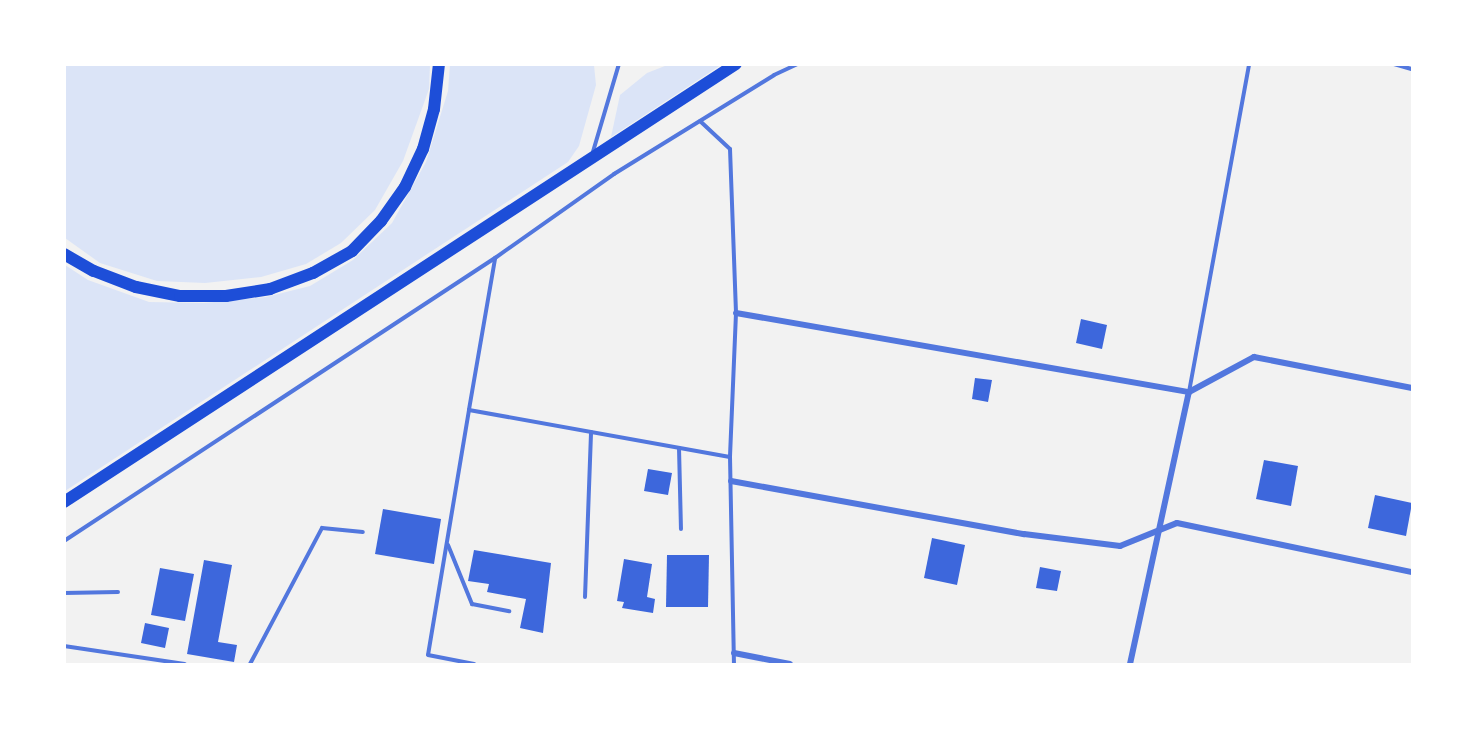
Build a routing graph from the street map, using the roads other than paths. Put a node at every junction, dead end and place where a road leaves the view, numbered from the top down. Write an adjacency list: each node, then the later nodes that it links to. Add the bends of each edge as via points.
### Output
1 (439, 64): 10 (main road, via 434,109 423,149 405,187 381,221 352,251 313,273 270,289 237,295 180,296 136,287 93,271)
2 (619, 64): 9 (lane)
3 (736, 64): 9 (main road)
4 (798, 64): 8 (lane)
5 (1249, 64): 14 (lane)
6 (1394, 64): 7 (lane)
7 (1413, 69)
8 (700, 121): 11 (lane, via 614,174); 12 (lane, via 730,148)
9 (591, 156): 20 (main road)
10 (64, 254)
11 (495, 258): 15 (lane); 24 (lane)
12 (736, 313): 14 (street); 18 (lane)
13 (1413, 388): 14 (street, via 1254,357)
14 (1189, 392): 22 (street)
15 (469, 410): 16 (lane); 25 (lane)
16 (591, 432): 17 (lane); 29 (lane)
17 (680, 448): 18 (lane); 21 (lane)
18 (730, 457): 19 (lane)
19 (731, 481): 22 (street, via 1024,534 1120,546); 32 (lane)
20 (64, 502)
21 (681, 529)
22 (1158, 530): 26 (street, via 1177,523); 38 (street)
23 (363, 532): 34 (lane, via 322,528)
24 (64, 541)
25 (448, 544): 30 (lane, via 472,604); 35 (lane, via 428,656)
26 (1413, 572)
27 (118, 592): 28 (lane)
28 (64, 593)
29 (585, 597)
30 (509, 611)
31 (64, 646): 33 (lane)
32 (734, 653): 36 (lane); 37 (street)
33 (184, 664)
34 (250, 664)
35 (474, 664)
36 (734, 664)
37 (790, 664)
38 (1130, 664)

